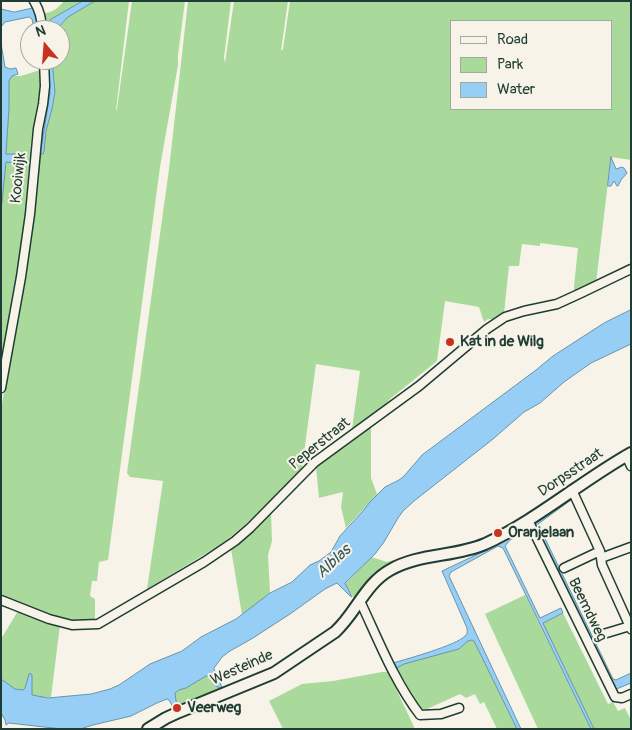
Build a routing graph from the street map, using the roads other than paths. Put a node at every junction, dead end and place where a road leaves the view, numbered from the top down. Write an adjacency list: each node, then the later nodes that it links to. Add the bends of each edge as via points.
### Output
1 (34, 1): 2 (street)
2 (42, 20)
3 (44, 70): 5 (street, Kooiwijk, via 30,214)
4 (631, 268): 13 (street, Peperstraat, via 557,304 505,317 487,329 419,386 315,462 235,541 98,624 72,625)
5 (1, 388)
6 (628, 454): 7 (street); 8 (street, Dorpsstraat)
7 (631, 466)
8 (572, 490): 9 (street, Dorpsstraat); 11 (street)
9 (528, 520): 14 (street, Westeinde, via 477,547 390,569 369,587); 19 (street, Beemdweg, via 615,697)
10 (631, 547): 11 (street, via 609,556)
11 (600, 554): 12 (street); 16 (street)
12 (564, 568)
13 (1, 600)
14 (360, 601): 20 (street, via 409,701 420,715 441,714); 21 (street, Westeinde, via 334,632 274,673 179,712)
15 (631, 606): 16 (street)
16 (623, 610): 17 (street)
17 (630, 627): 18 (street)
18 (600, 635)
19 (631, 694)
20 (458, 708)
21 (148, 729)

